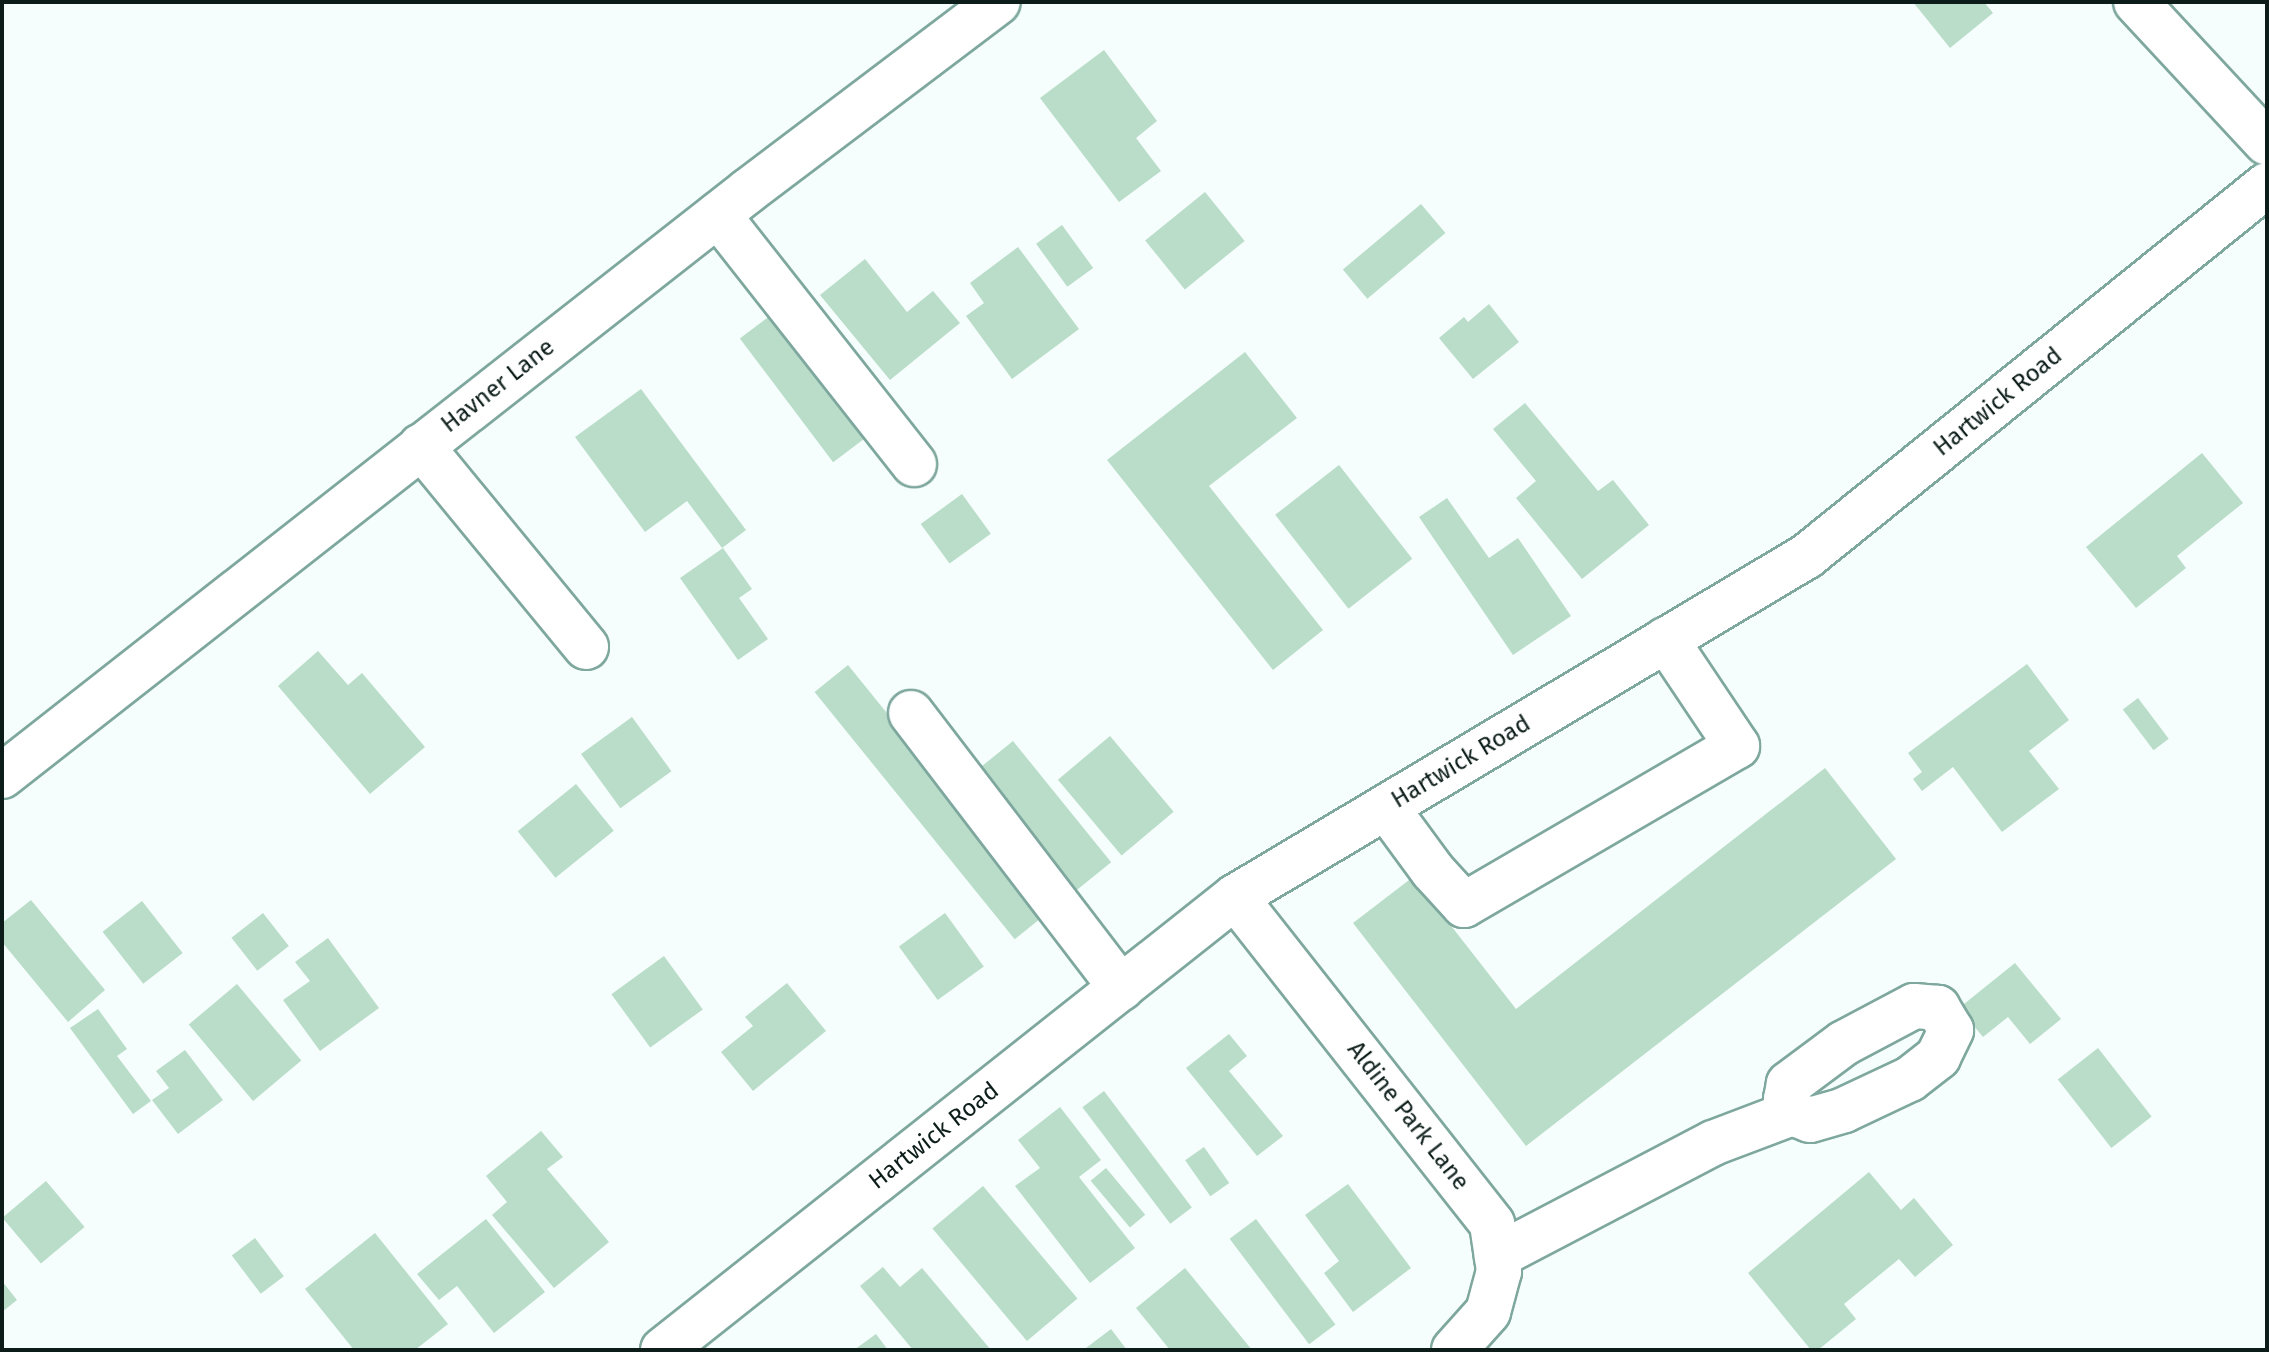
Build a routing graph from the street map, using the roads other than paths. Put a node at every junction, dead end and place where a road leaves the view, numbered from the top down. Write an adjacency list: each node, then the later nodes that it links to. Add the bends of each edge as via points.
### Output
1 (998, 2): 5 (street, Havner Lane)
2 (2136, 2): 3 (street)
3 (2267, 143)
4 (2267, 185): 8 (street, Hartwick Road, via 1807,556)
5 (718, 215): 6 (street, Havner Lane); 7 (street)
6 (421, 446): 9 (street); 11 (street, Havner Lane)
7 (914, 464)
8 (1666, 640): 12 (street, Hartwick Road); 12 (street, via 1737,746 1464,905)
9 (586, 647)
10 (911, 713): 14 (street)
11 (2, 776)
12 (1386, 807): 13 (street, Hartwick Road)
13 (1235, 897): 14 (street, Hartwick Road); 16 (street, Aldine Park Lane, via 1492,1224)
14 (1121, 988): 17 (street, Hartwick Road)
15 (1792, 1113): 16 (street, via 1713,1143)
16 (1497, 1256): 18 (street, Aldine Park Lane, via 1499,1271 1488,1312)
17 (663, 1350)
18 (1454, 1350)

